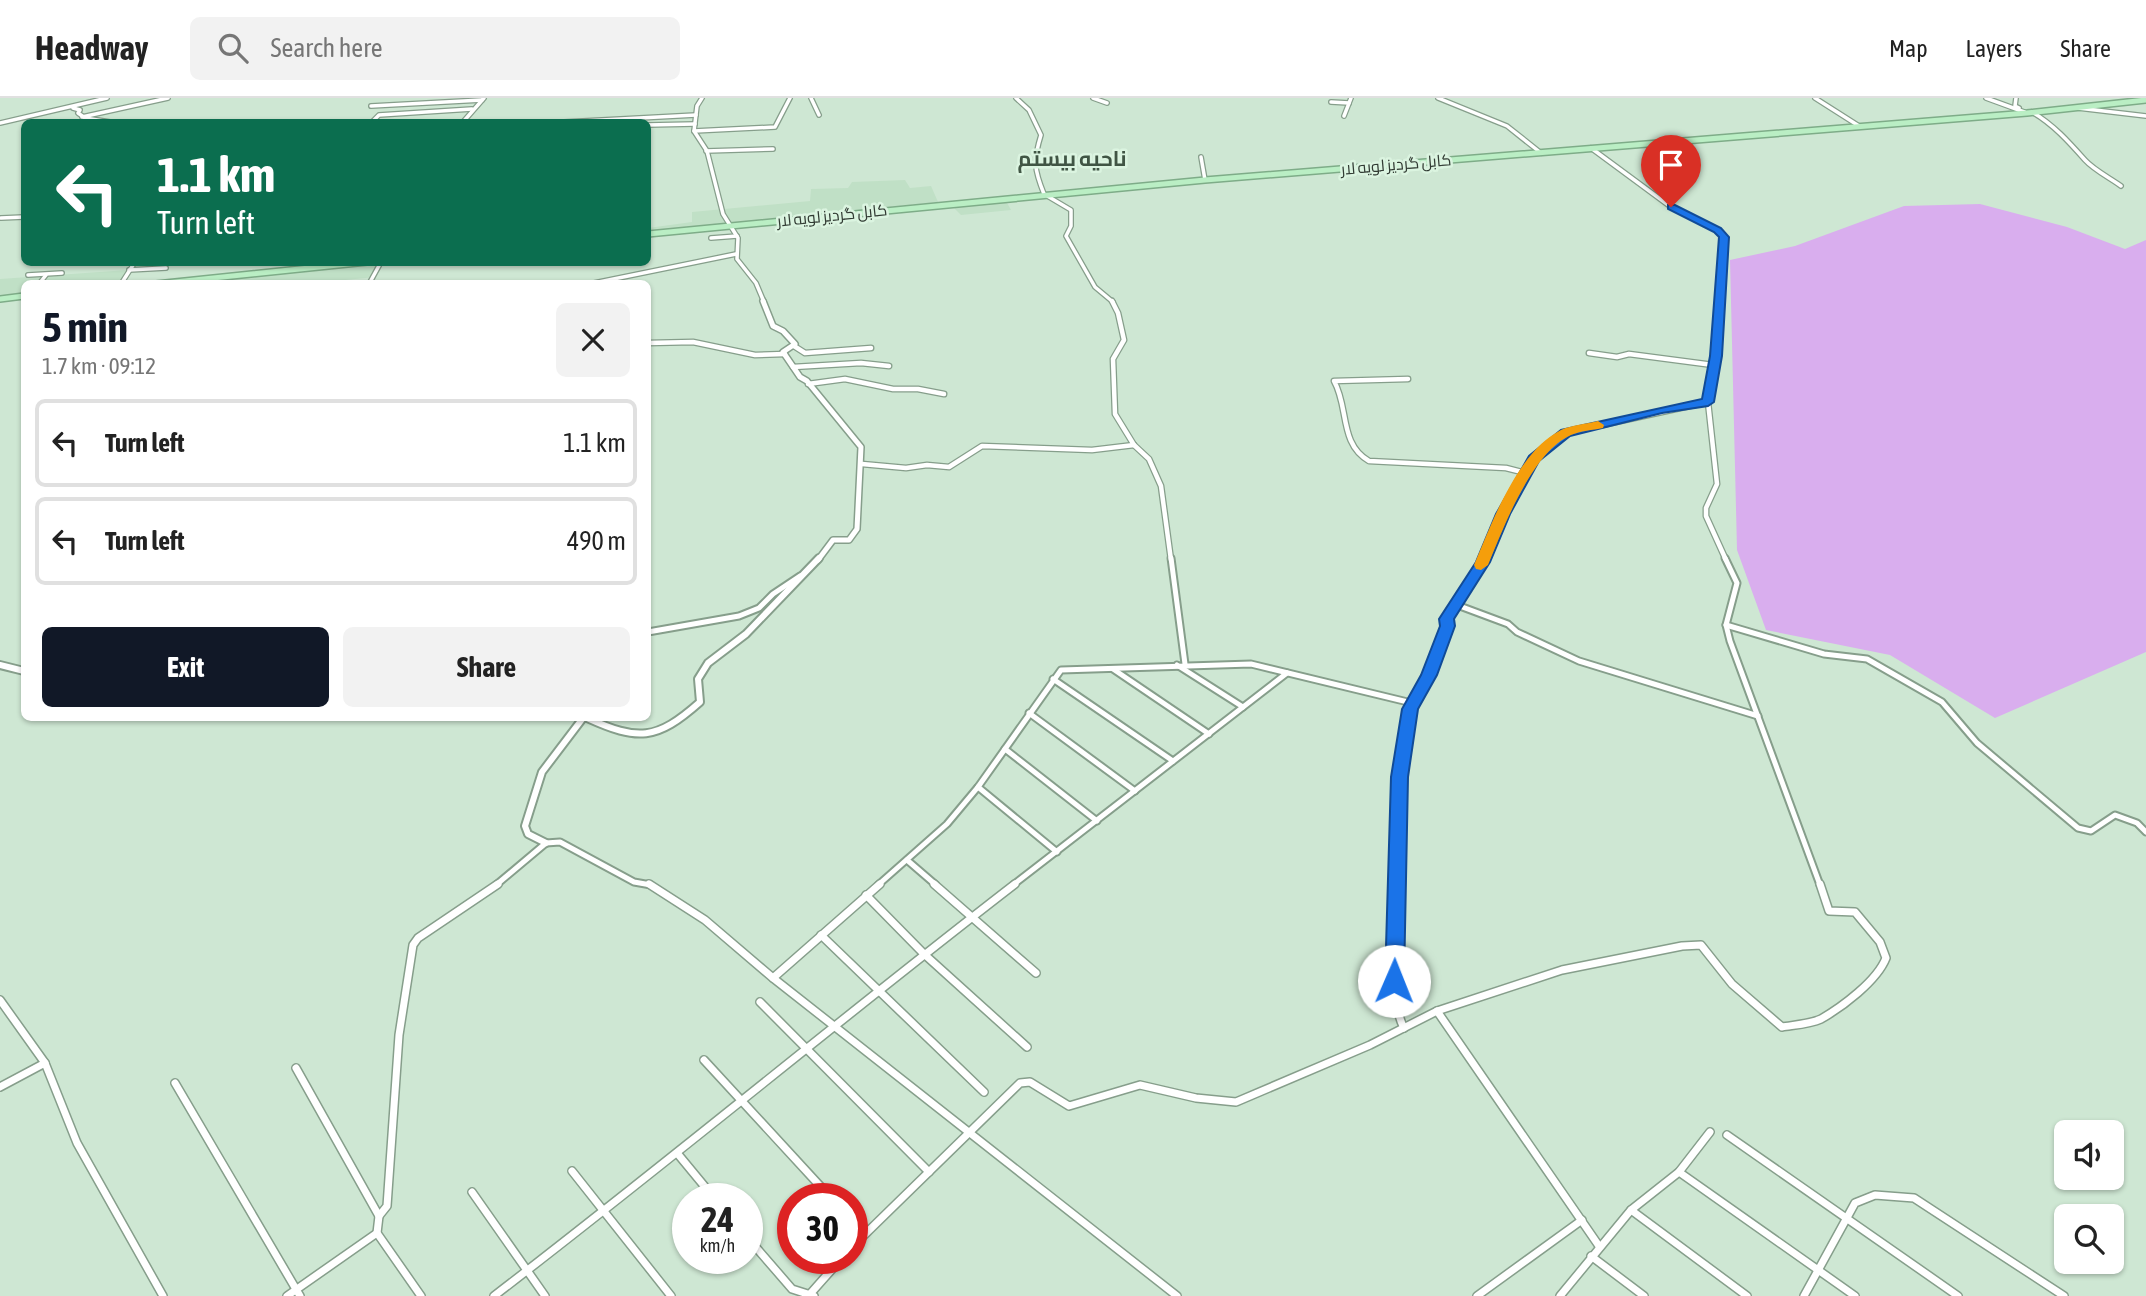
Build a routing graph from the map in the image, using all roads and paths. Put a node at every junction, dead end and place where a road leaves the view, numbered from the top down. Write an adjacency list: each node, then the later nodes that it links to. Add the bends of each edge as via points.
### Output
1 (107, 98): 19 (street)
2 (168, 98): 30 (street)
3 (702, 98): 27 (street)
4 (790, 98): 40 (street, via 775,127)
5 (811, 98): 25 (street)
6 (1016, 98): 48 (street, via 1029,110 1041,135 1034,161)
7 (1093, 98): 16 (street)
8 (1351, 98): 17 (street)
9 (1438, 98): 44 (street, via 1526,137)
10 (1815, 98): 39 (street)
11 (1986, 98): 20 (street)
12 (2016, 98): 20 (street)
13 (483, 99): 18 (street); 22 (street)
14 (1331, 100): 17 (street); 23 (street)
15 (2146, 100): 21 (highway, کابل گردیز لویه لار)
16 (1107, 103)
17 (1349, 103): 28 (street)
18 (372, 106)
19 (74, 108): 26 (street); 30 (street)
20 (2019, 108): 24 (street)
21 (2078, 108): 24 (highway, کابل گردیز لویه لار); 29 (street)
22 (472, 109): 33 (street, via 379,115); 34 (street)
23 (1326, 110)
24 (2029, 112): 39 (highway, کابل گردیز لویه لار); 47 (street, via 2050,122 2084,159)
25 (819, 115)
26 (30, 116): 31 (street); 36 (street)
27 (695, 116): 35 (street); 37 (street)
28 (1344, 116)
29 (2146, 116)
30 (82, 117): 32 (street)
31 (31, 119)
32 (93, 119)
33 (375, 119)
34 (465, 119)
35 (630, 119)
36 (0, 123)
37 (695, 124): 38 (street); 40 (street)
38 (651, 125)
39 (1859, 126): 41 (highway, کابل گردیز لویه لار)
40 (694, 131): 43 (street)
41 (1591, 148): 44 (highway, کابل گردیز لویه لار); 74 (street, via 1671,207 1724,237)
42 (773, 149): 43 (street)
43 (706, 151): 51 (street)
44 (1541, 153): 46 (highway, کابل گردیز لویه لار)
45 (1201, 157): 46 (street)
46 (1205, 180): 48 (highway, کابل گردیز لویه لار)
47 (2122, 186)
48 (1044, 194): 51 (highway, کابل گردیز لویه لار); 81 (street, via 1071,210 1066,236 1095,287 1111,299 1118,313 1124,340 1113,359 1115,414)
49 (21, 217): 50 (street)
50 (1, 218)
51 (728, 226): 52 (highway, کابل گردیز لویه لار); 53 (street)
52 (651, 234)
53 (737, 236): 54 (street); 55 (street)
54 (711, 238)
55 (736, 254): 66 (street); 70 (street, via 756,283 773,326)
56 (132, 266): 59 (street)
57 (329, 266): 65 (highway)
58 (166, 268): 59 (street)
59 (129, 270): 64 (street)
60 (62, 273): 62 (street)
61 (28, 275): 62 (street)
62 (46, 275): 63 (street)
63 (42, 280)
64 (123, 280)
65 (194, 280)
66 (609, 280)
67 (21, 296): 68 (highway)
68 (0, 299)
69 (651, 343): 73 (street, via 710,345 755,357)
70 (794, 346): 71 (street, via 805,353); 73 (street)
71 (871, 348)
72 (1589, 353): 74 (street)
73 (785, 354): 76 (street)
74 (1713, 365): 80 (street)
75 (889, 366): 76 (street)
76 (793, 367): 78 (street)
77 (1408, 379): 83 (street, via 1334,381 1342,395 1344,427 1360,456 1369,461)
78 (808, 384): 79 (street, via 845,379); 82 (street, via 861,447)
79 (944, 394)
80 (1708, 402): 83 (street, via 1565,433 1533,459); 86 (street, via 1717,484 1706,516 1737,583)
81 (1134, 445): 82 (street, via 1092,450 982,446 948,467); 88 (street, via 1149,459 1161,486)
82 (862, 464): 84 (street, via 857,529 849,540 833,540)
83 (1526, 472): 85 (street)
84 (812, 568): 87 (street, via 759,608 739,616); 99 (street, via 746,634 708,663 698,679 700,702 682,719 646,733 620,732)
85 (1457, 605): 94 (street, via 1446,619 1448,626 1429,675); 97 (street, via 1508,624 1579,661)
86 (1726, 625): 97 (street); 106 (street, via 1824,654 1867,659 1942,702 1977,743 2078,828 2091,831 2115,815 2137,823)
87 (651, 631)
88 (1181, 664): 90 (street); 92 (street, via 1251,664); 95 (street)
89 (0, 665): 91 (street)
90 (1113, 669): 93 (street, via 1067,669); 100 (street)
91 (21, 670)
92 (1287, 673): 94 (street); 95 (street)
93 (1053, 679): 96 (street); 102 (street)
94 (1412, 704): 121 (street, via 1399,777 1394,976)
95 (1243, 707): 100 (street)
96 (1029, 713): 101 (street); 104 (street)
97 (1758, 716): 119 (street, via 1829,911 1855,912 1880,942 1886,958 1870,982 1819,1020 1782,1027 1732,984 1702,944 1562,970)
98 (583, 721): 107 (street, via 542,772 525,826 528,834)
99 (592, 721)
100 (1209, 734): 102 (street)
101 (1005, 749): 103 (street); 105 (street)
102 (1173, 761): 104 (street)
103 (978, 788): 108 (street); 109 (street)
104 (1135, 791): 105 (street)
105 (1097, 821): 108 (street)
106 (2146, 832)
107 (546, 843): 115 (street, via 560,842 634,882 648,883 705,920); 143 (street, via 413,945 399,1035 387,1206)
108 (1056, 852): 111 (street)
109 (907, 860): 110 (street); 111 (street)
110 (866, 895): 112 (street); 113 (street)
111 (973, 916): 113 (street); 114 (street)
112 (821, 935): 115 (street); 116 (street)
113 (924, 954): 116 (street); 122 (street)
114 (1036, 973)
115 (773, 978): 120 (street)
116 (879, 989): 120 (street); 129 (street)
117 (0, 1000): 125 (street)
118 (760, 1002): 123 (street)
119 (1437, 1010): 121 (street); 145 (street)
120 (833, 1025): 123 (street); 131 (street)
121 (1404, 1028): 131 (street, via 1236,1102 1140,1085 1069,1106 1030,1082 1020,1083)
122 (1027, 1047)
123 (805, 1048): 130 (street); 136 (street)
124 (704, 1060): 130 (street)
125 (46, 1063): 128 (street); 156 (street, via 78,1143)
126 (296, 1068): 143 (street)
127 (176, 1083): 154 (street)
128 (0, 1087)
129 (984, 1092)
130 (742, 1100): 134 (street); 139 (street)
131 (972, 1132): 136 (street); 162 (street)
132 (1710, 1132): 137 (street)
133 (1727, 1135): 144 (street)
134 (677, 1153): 138 (street); 142 (street)
135 (572, 1171): 142 (street)
136 (929, 1172): 146 (street)
137 (1679, 1172): 141 (street); 151 (street)
138 (702, 1183)
139 (817, 1183)
140 (472, 1192): 152 (street)
141 (1631, 1210): 148 (street); 166 (street)
142 (603, 1212): 152 (street); 161 (street)
143 (379, 1216): 147 (street)
144 (1846, 1218): 151 (street); 169 (street); 170 (street, via 1860,1198 1914,1198)
145 (1582, 1220): 148 (street); 163 (street)
146 (868, 1230)
147 (377, 1233): 154 (street); 158 (street)
148 (1599, 1246): 150 (street)
149 (763, 1255): 155 (street, via 792,1289)
150 (1591, 1256): 164 (street); 165 (street)
151 (1818, 1270): 167 (street); 168 (street)
152 (526, 1271): 159 (street); 160 (street)
153 (829, 1274): 155 (street)
154 (298, 1293): 157 (street)
155 (812, 1295)
156 (163, 1296)
157 (287, 1296)
158 (421, 1296)
159 (494, 1296)
160 (545, 1296)
161 (671, 1296)
162 (1177, 1296)
163 (1477, 1296)
164 (1560, 1296)
165 (1644, 1296)
166 (1747, 1296)
167 (1804, 1296)
168 (1856, 1296)
169 (1958, 1296)
170 (2064, 1296)

